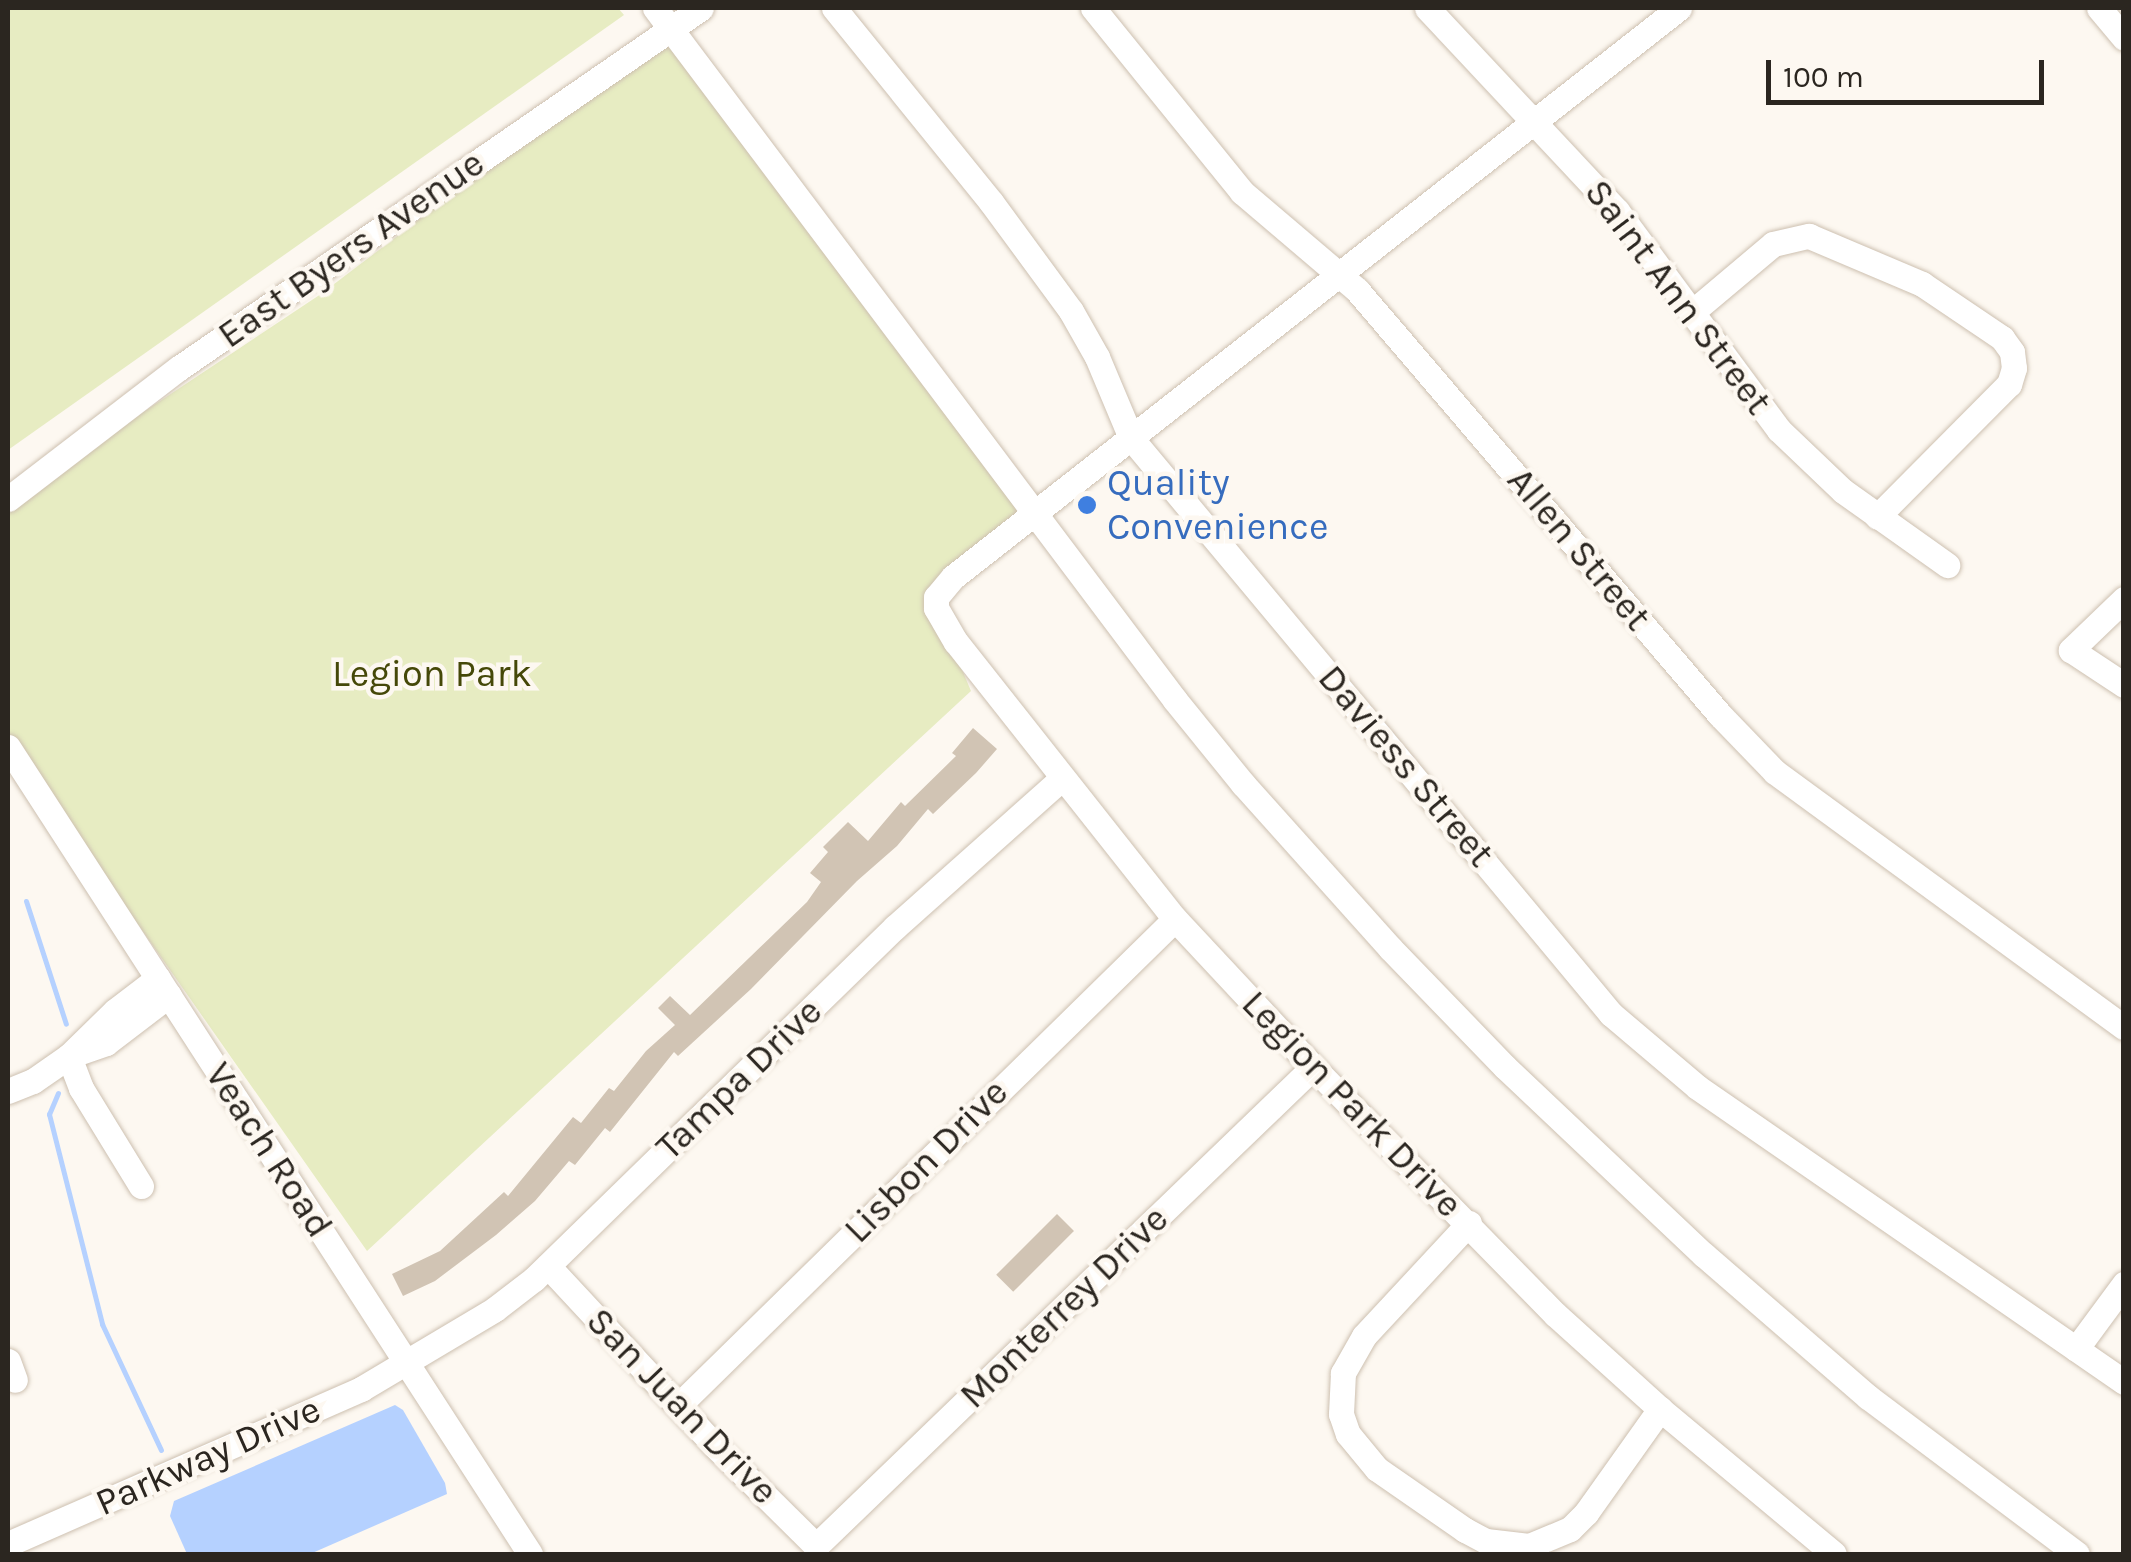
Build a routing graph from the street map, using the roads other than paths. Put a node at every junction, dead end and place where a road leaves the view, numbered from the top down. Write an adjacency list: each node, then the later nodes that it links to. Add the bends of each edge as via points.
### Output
1 (700, 8): 7 (street, East Byers Avenue)
2 (834, 8): 12 (street, Daviess Street, via 1071,311)
3 (1093, 8): 10 (street, Allen Street, via 1242,192)
4 (1427, 8): 9 (street, Saint Ann Street)
5 (1679, 8): 9 (street)
6 (2099, 8): 8 (street)
7 (663, 18): 13 (street, East Byers Avenue); 14 (street)
8 (2124, 38)
9 (1533, 120): 10 (street); 11 (street, Saint Ann Street, via 1617,211)
10 (1337, 273): 12 (street); 23 (street, Allen Street, via 1775,772)
11 (1691, 314): 15 (street, Saint Ann Street, via 1779,430); 15 (street, via 1773,244 1809,236 1922,284 2002,338 2012,352 2010,384)
12 (1131, 438): 14 (street); 31 (street, Daviess Street, via 1636,1039)
13 (8, 499)
14 (1036, 514): 20 (street, Legion Park Drive, via 936,598 956,642); 40 (street, via 1243,784 1505,1066 1690,1243 1868,1397)
15 (1878, 517): 16 (street, Saint Ann Street)
16 (1947, 565)
17 (2124, 599): 18 (street, via 2071,650)
18 (2124, 685)
19 (8, 747): 22 (street, Veach Road)
20 (1061, 778): 21 (street, Legion Park Drive); 29 (street, Tampa Drive, via 895,927)
21 (1175, 919): 25 (street, Legion Park Drive); 34 (street, Lisbon Drive)
22 (164, 986): 24 (street, via 115,1010); 24 (street, via 106,1043); 32 (street, Veach Road)
23 (2124, 1027)
24 (69, 1056): 26 (street); 27 (street, via 81,1088)
25 (1312, 1068): 28 (street, Legion Park Drive); 37 (street, Monterrey Drive)
26 (8, 1090)
27 (142, 1186)
28 (1469, 1223): 35 (street, Legion Park Drive); 35 (street, via 1351,1354 1341,1383 1341,1414 1360,1452 1465,1530 1486,1541 1529,1546 1570,1529 1586,1513)
29 (548, 1266): 32 (street, Tampa Drive, via 495,1309); 34 (street, San Juan Drive)
30 (2124, 1284): 31 (street)
31 (2076, 1350): 33 (street, Daviess Street)
32 (407, 1364): 36 (street, Parkway Drive); 39 (street, Veach Road)
33 (2124, 1382)
34 (680, 1405): 37 (street, San Juan Drive)
35 (1660, 1409): 38 (street, Legion Park Drive)
36 (8, 1544)
37 (816, 1546)
38 (1817, 1549)
39 (530, 1554)
40 (2077, 1554)

